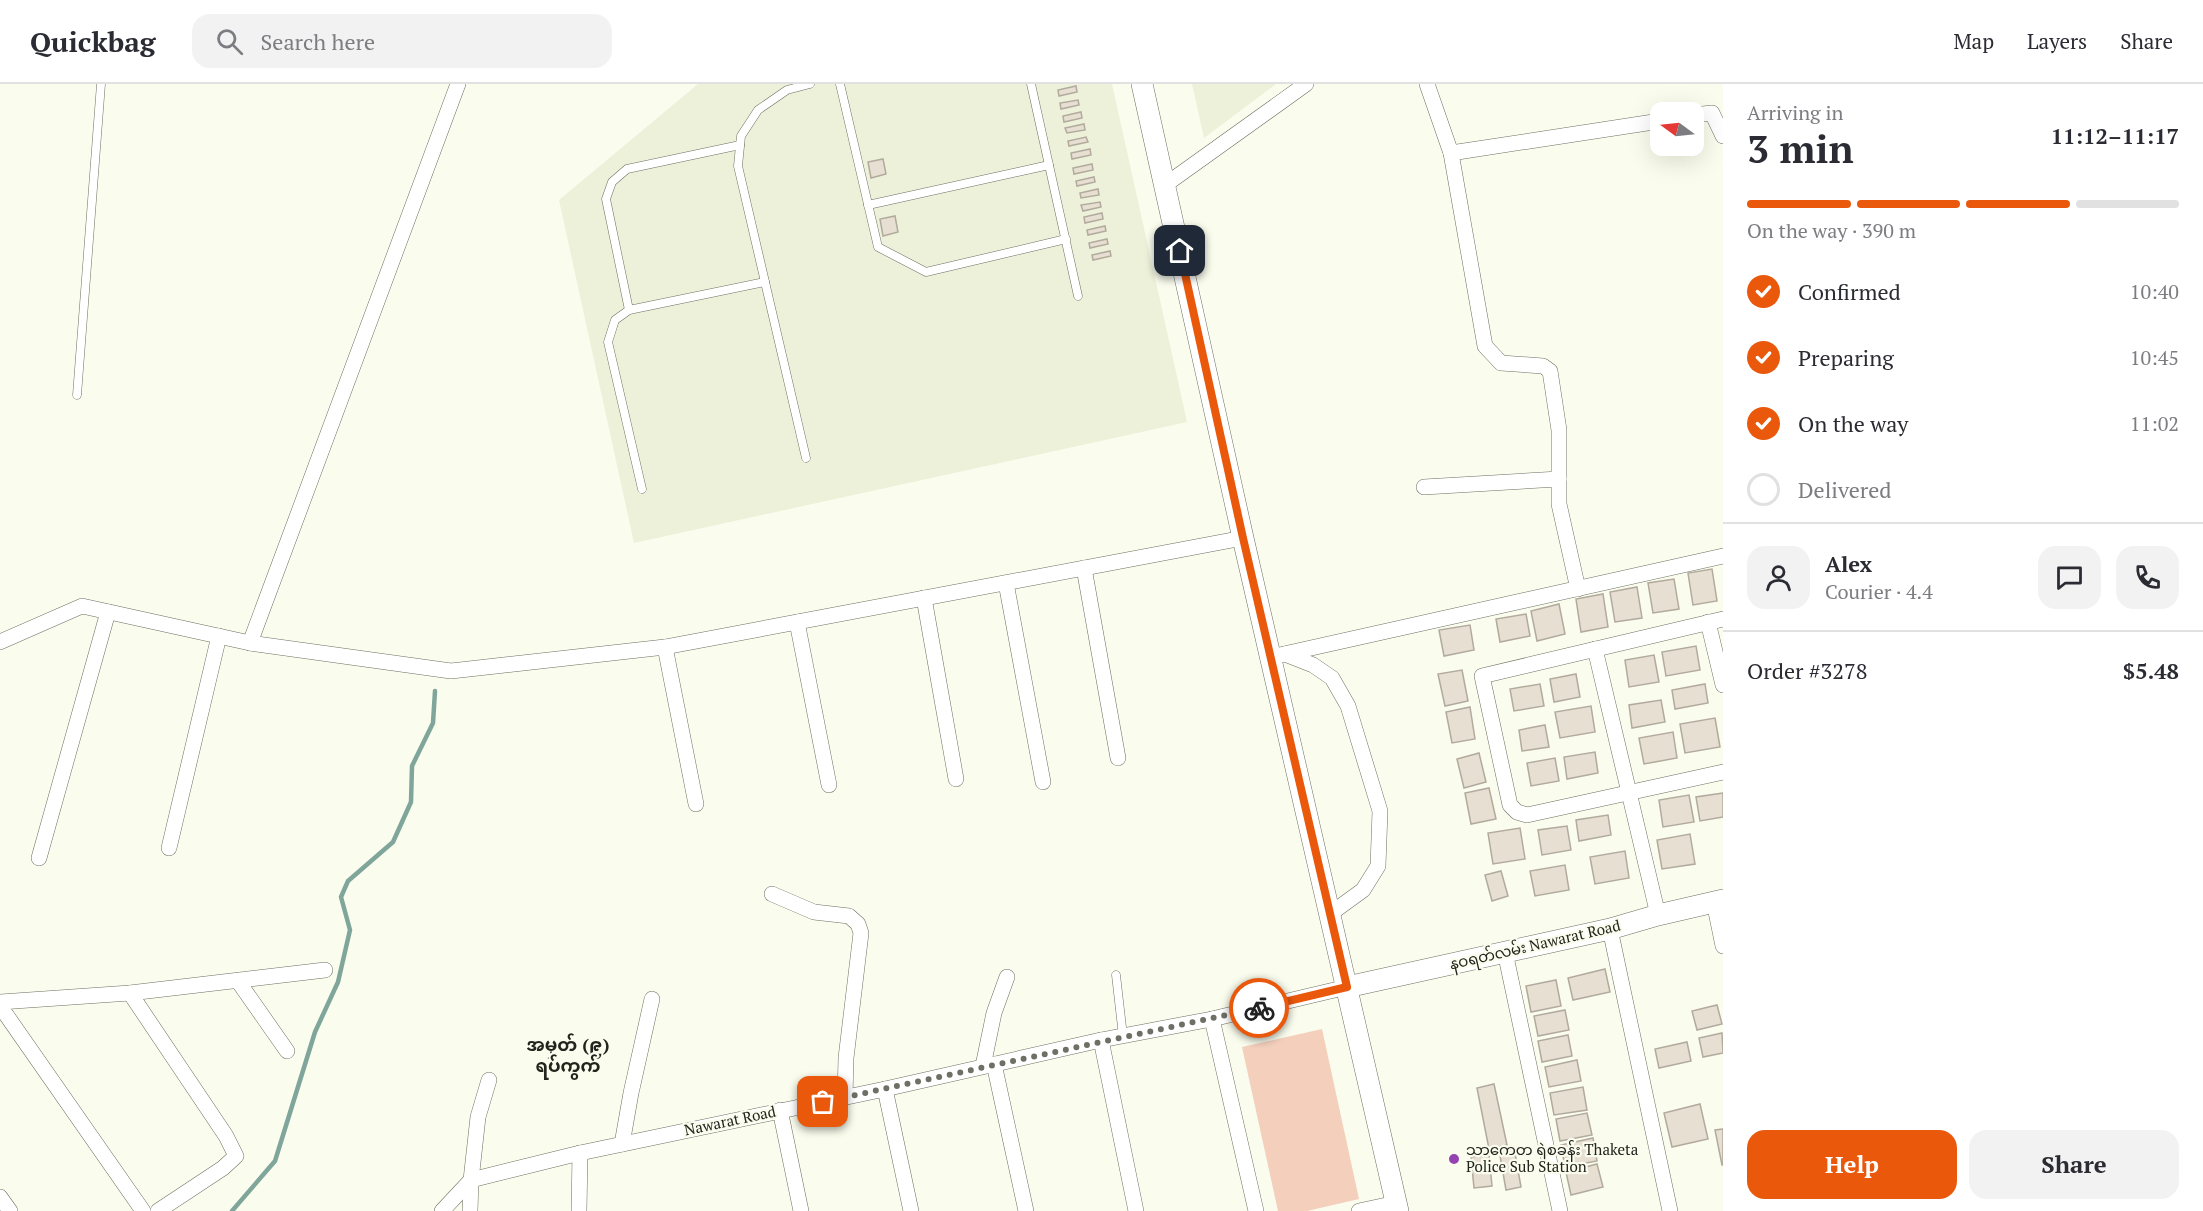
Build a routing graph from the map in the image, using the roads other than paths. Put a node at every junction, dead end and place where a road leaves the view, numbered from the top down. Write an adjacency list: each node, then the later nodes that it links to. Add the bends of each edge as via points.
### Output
1 (101, 84): 21 (lane)
2 (458, 84): 37 (street)
3 (810, 84): 12 (lane, via 787,90 758,110 741,136)
4 (840, 84): 16 (lane)
5 (1032, 84): 14 (lane)
6 (1142, 84): 15 (main road)
7 (1306, 84): 15 (street)
8 (1427, 84): 13 (street)
9 (1704, 114): 11 (street, via 1712,112)
10 (1650, 123): 13 (street)
11 (1723, 136)
12 (740, 145): 18 (lane, via 738,166); 20 (lane, via 627,169 612,182 606,199)
13 (1451, 153): 23 (street, via 1485,346 1502,363 1543,366 1550,371 1559,430)
14 (1049, 165): 16 (lane); 17 (lane)
15 (1165, 185): 26 (main road)
16 (868, 205): 17 (lane, via 878,247 926,272)
17 (1066, 239): 19 (lane)
18 (765, 282): 20 (lane); 22 (lane)
19 (1078, 296)
20 (629, 310): 25 (lane, via 615,321 608,342)
21 (77, 395)
22 (806, 458)
23 (1559, 479): 24 (street); 30 (street, via 1559,504)
24 (1424, 488)
25 (642, 489)
26 (1243, 538): 28 (street); 40 (main road)
27 (1723, 556): 30 (street)
28 (1084, 568): 29 (street); 42 (street)
29 (1006, 583): 31 (street); 45 (street)
30 (1578, 589): 40 (street)
31 (924, 598): 34 (street); 44 (street)
32 (108, 612): 35 (street); 36 (street, via 82,606); 50 (street)
33 (1716, 621): 39 (street); 41 (street)
34 (797, 622): 38 (street); 46 (street)
35 (219, 636): 37 (street); 49 (street)
36 (0, 642)
37 (250, 643): 38 (street, via 451,671)
38 (665, 647): 48 (street)
39 (1595, 649): 47 (street); 47 (street, via 1482,676 1510,805 1527,815)
40 (1278, 655): 53 (main road); 53 (street, via 1313,665 1332,678 1348,706 1380,811 1378,866 1363,890)
41 (1723, 685)
42 (1118, 758)
43 (1723, 772): 47 (street)
44 (956, 779)
45 (1043, 782)
46 (829, 784)
47 (1630, 794): 54 (street)
48 (696, 804)
49 (169, 848)
50 (39, 858)
51 (772, 894): 73 (street, via 814,912 849,916 858,924 861,933)
52 (1718, 901): 54 (main road, နဝရတ်လမ်း Nawarat Road); 56 (street)
53 (1330, 914): 62 (main road)
54 (1658, 915): 55 (main road, နဝရတ်လမ်း Nawarat Road)
55 (1610, 929): 57 (main road, နဝရတ်လမ်း Nawarat Road); 93 (street)
56 (1723, 946)
57 (1506, 952): 62 (main road, နဝရတ်လမ်း Nawarat Road); 92 (street)
58 (325, 970): 61 (street)
59 (1116, 975): 67 (lane)
60 (1007, 977): 70 (street, via 994,1013)
61 (238, 981): 63 (street); 69 (street)
62 (1347, 987): 66 (street, Nawarat Road); 79 (main road)
63 (130, 993): 65 (street); 82 (street, via 236,1156)
64 (652, 999): 75 (street)
65 (0, 1004): 81 (street)
66 (1212, 1019): 67 (street, Nawarat Road); 90 (street)
67 (1124, 1036): 68 (street, Nawarat Road)
68 (1101, 1040): 70 (street, Nawarat Road); 89 (street)
69 (287, 1051)
70 (989, 1065): 72 (street, Nawarat Road); 88 (street)
71 (489, 1080): 77 (street, via 478,1117)
72 (885, 1089): 73 (street, Nawarat Road); 87 (street)
73 (844, 1097): 74 (street, Nawarat Road)
74 (780, 1110): 75 (street, Nawarat Road); 86 (street)
75 (622, 1144): 76 (street, Nawarat Road)
76 (580, 1153): 77 (street, Nawarat Road); 85 (street)
77 (471, 1180): 83 (street); 84 (street)
78 (0, 1197): 80 (street)
79 (1397, 1207): 91 (street)
80 (10, 1211)
81 (143, 1211)
82 (158, 1211)
83 (442, 1211)
84 (470, 1211)
85 (579, 1211)
86 (801, 1211)
87 (911, 1211)
88 (1026, 1211)
89 (1136, 1211)
90 (1256, 1211)
91 (1359, 1211)
92 (1560, 1211)
93 (1670, 1211)

